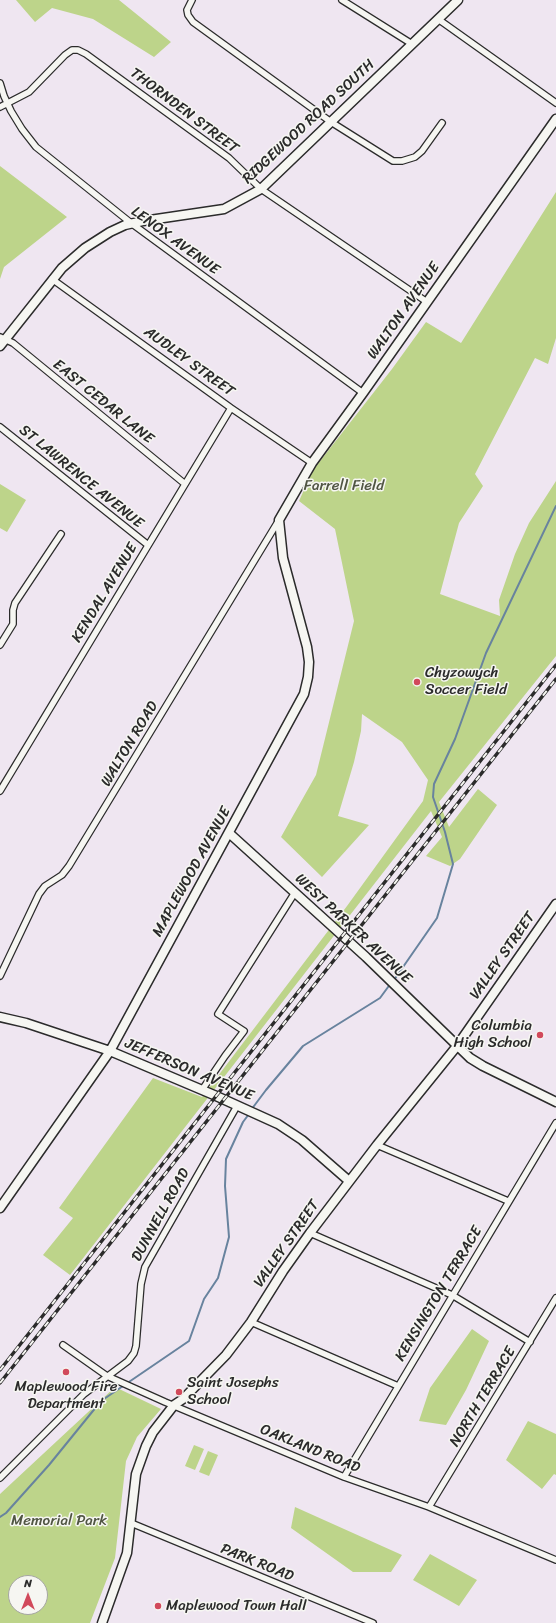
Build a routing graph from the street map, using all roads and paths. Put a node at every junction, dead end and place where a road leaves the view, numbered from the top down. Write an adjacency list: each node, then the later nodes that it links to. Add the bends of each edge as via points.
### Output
1 (192, 0): 11 (street, via 187,10 193,22)
2 (342, 0): 5 (street)
3 (458, 0): 4 (street, RIDGEWOOD ROAD SOUTH)
4 (438, 19): 5 (street, RIDGEWOOD ROAD SOUTH); 7 (street)
5 (412, 44): 11 (street, RIDGEWOOD ROAD SOUTH)
6 (0, 83): 8 (street, LENOX AVENUE)
7 (556, 103)
8 (8, 104): 9 (street); 13 (street, THORNDEN STREET, via 29,92 65,55 72,50 78,50 230,158); 14 (street, LENOX AVENUE, via 22,130 36,147)
9 (0, 107)
10 (556, 120): 16 (street, WALTON AVENUE)
11 (331, 122): 12 (street, via 393,161 415,157); 13 (street, RIDGEWOOD ROAD SOUTH)
12 (442, 123)
13 (261, 189): 14 (street, RIDGEWOOD ROAD SOUTH, via 219,211); 16 (street, THORNDEN STREET)
14 (131, 223): 15 (street, RIDGEWOOD ROAD SOUTH, via 110,232 85,248); 19 (street, LENOX AVENUE)
15 (52, 279): 17 (street, RIDGEWOOD ROAD SOUTH, via 24,316); 20 (street, AUDLEY STREET)
16 (427, 302): 19 (street, WALTON AVENUE)
17 (3, 338): 18 (street, RIDGEWOOD ROAD SOUTH); 23 (street, EAST CEDAR LANE)
18 (0, 346)
19 (363, 393): 22 (street, WALTON AVENUE)
20 (231, 408): 22 (street, AUDLEY STREET); 23 (street, KENDAL AVENUE)
21 (0, 427): 26 (street, ST LAWRENCE AVENUE)
22 (312, 463): 24 (street, WALTON AVENUE)
23 (185, 484): 26 (street, KENDAL AVENUE)
24 (279, 520): 29 (street, MAPLEWOOD AVENUE, via 283,558 307,647 308,677 304,694); 32 (street, WALTON ROAD, via 70,866 39,894)
25 (61, 534): 27 (street, via 16,603 13,624)
26 (148, 546): 28 (street, KENDAL AVENUE)
27 (0, 645)
28 (0, 791)
29 (229, 834): 30 (street, WEST PARKER AVENUE); 35 (street, MAPLEWOOD AVENUE)
30 (294, 894): 34 (street, WEST PARKER AVENUE, via 331,925); 36 (street, via 218,1014 244,1031)
31 (556, 904): 34 (street, VALLEY STREET)
32 (0, 976)
33 (0, 1017): 35 (street, JEFFERSON AVENUE)
34 (457, 1046): 37 (street, WEST PARKER AVENUE, via 483,1066); 40 (street, VALLEY STREET)
35 (110, 1051): 36 (street, JEFFERSON AVENUE); 43 (street, MAPLEWOOD AVENUE)
36 (202, 1090): 38 (street, JEFFERSON AVENUE)
37 (556, 1102)
38 (236, 1106): 41 (street, JEFFERSON AVENUE, via 293,1133); 50 (street, DUNNELL ROAD, via 145,1267 134,1353 128,1361)
39 (556, 1123): 42 (street, KENSINGTON TERRACE)
40 (377, 1144): 41 (street, VALLEY STREET); 42 (street)
41 (349, 1181): 44 (street, VALLEY STREET)
42 (508, 1201): 45 (street, KENSINGTON TERRACE)
43 (0, 1208)
44 (310, 1233): 45 (street); 47 (street, VALLEY STREET)
45 (452, 1295): 48 (street); 51 (street, KENSINGTON TERRACE)
46 (556, 1298): 48 (street, NORTH TERRACE)
47 (251, 1322): 51 (street); 52 (street, VALLEY STREET, via 226,1355 183,1400)
48 (530, 1342): 55 (street, NORTH TERRACE)
49 (63, 1345): 50 (street, OAKLAND ROAD)
50 (107, 1376): 52 (street, OAKLAND ROAD); 54 (street, DUNNELL ROAD, via 84,1394)
51 (398, 1386): 53 (street, KENSINGTON TERRACE)
52 (174, 1405): 53 (street, OAKLAND ROAD); 56 (street, VALLEY STREET, via 153,1432 140,1462 133,1490)
53 (344, 1476): 55 (street, OAKLAND ROAD)
54 (0, 1478)
55 (429, 1507): 57 (street, OAKLAND ROAD)
56 (131, 1523): 58 (street, VALLEY STREET, via 127,1553); 59 (street, PARK ROAD)
57 (556, 1560)
58 (102, 1623)
59 (373, 1623)

